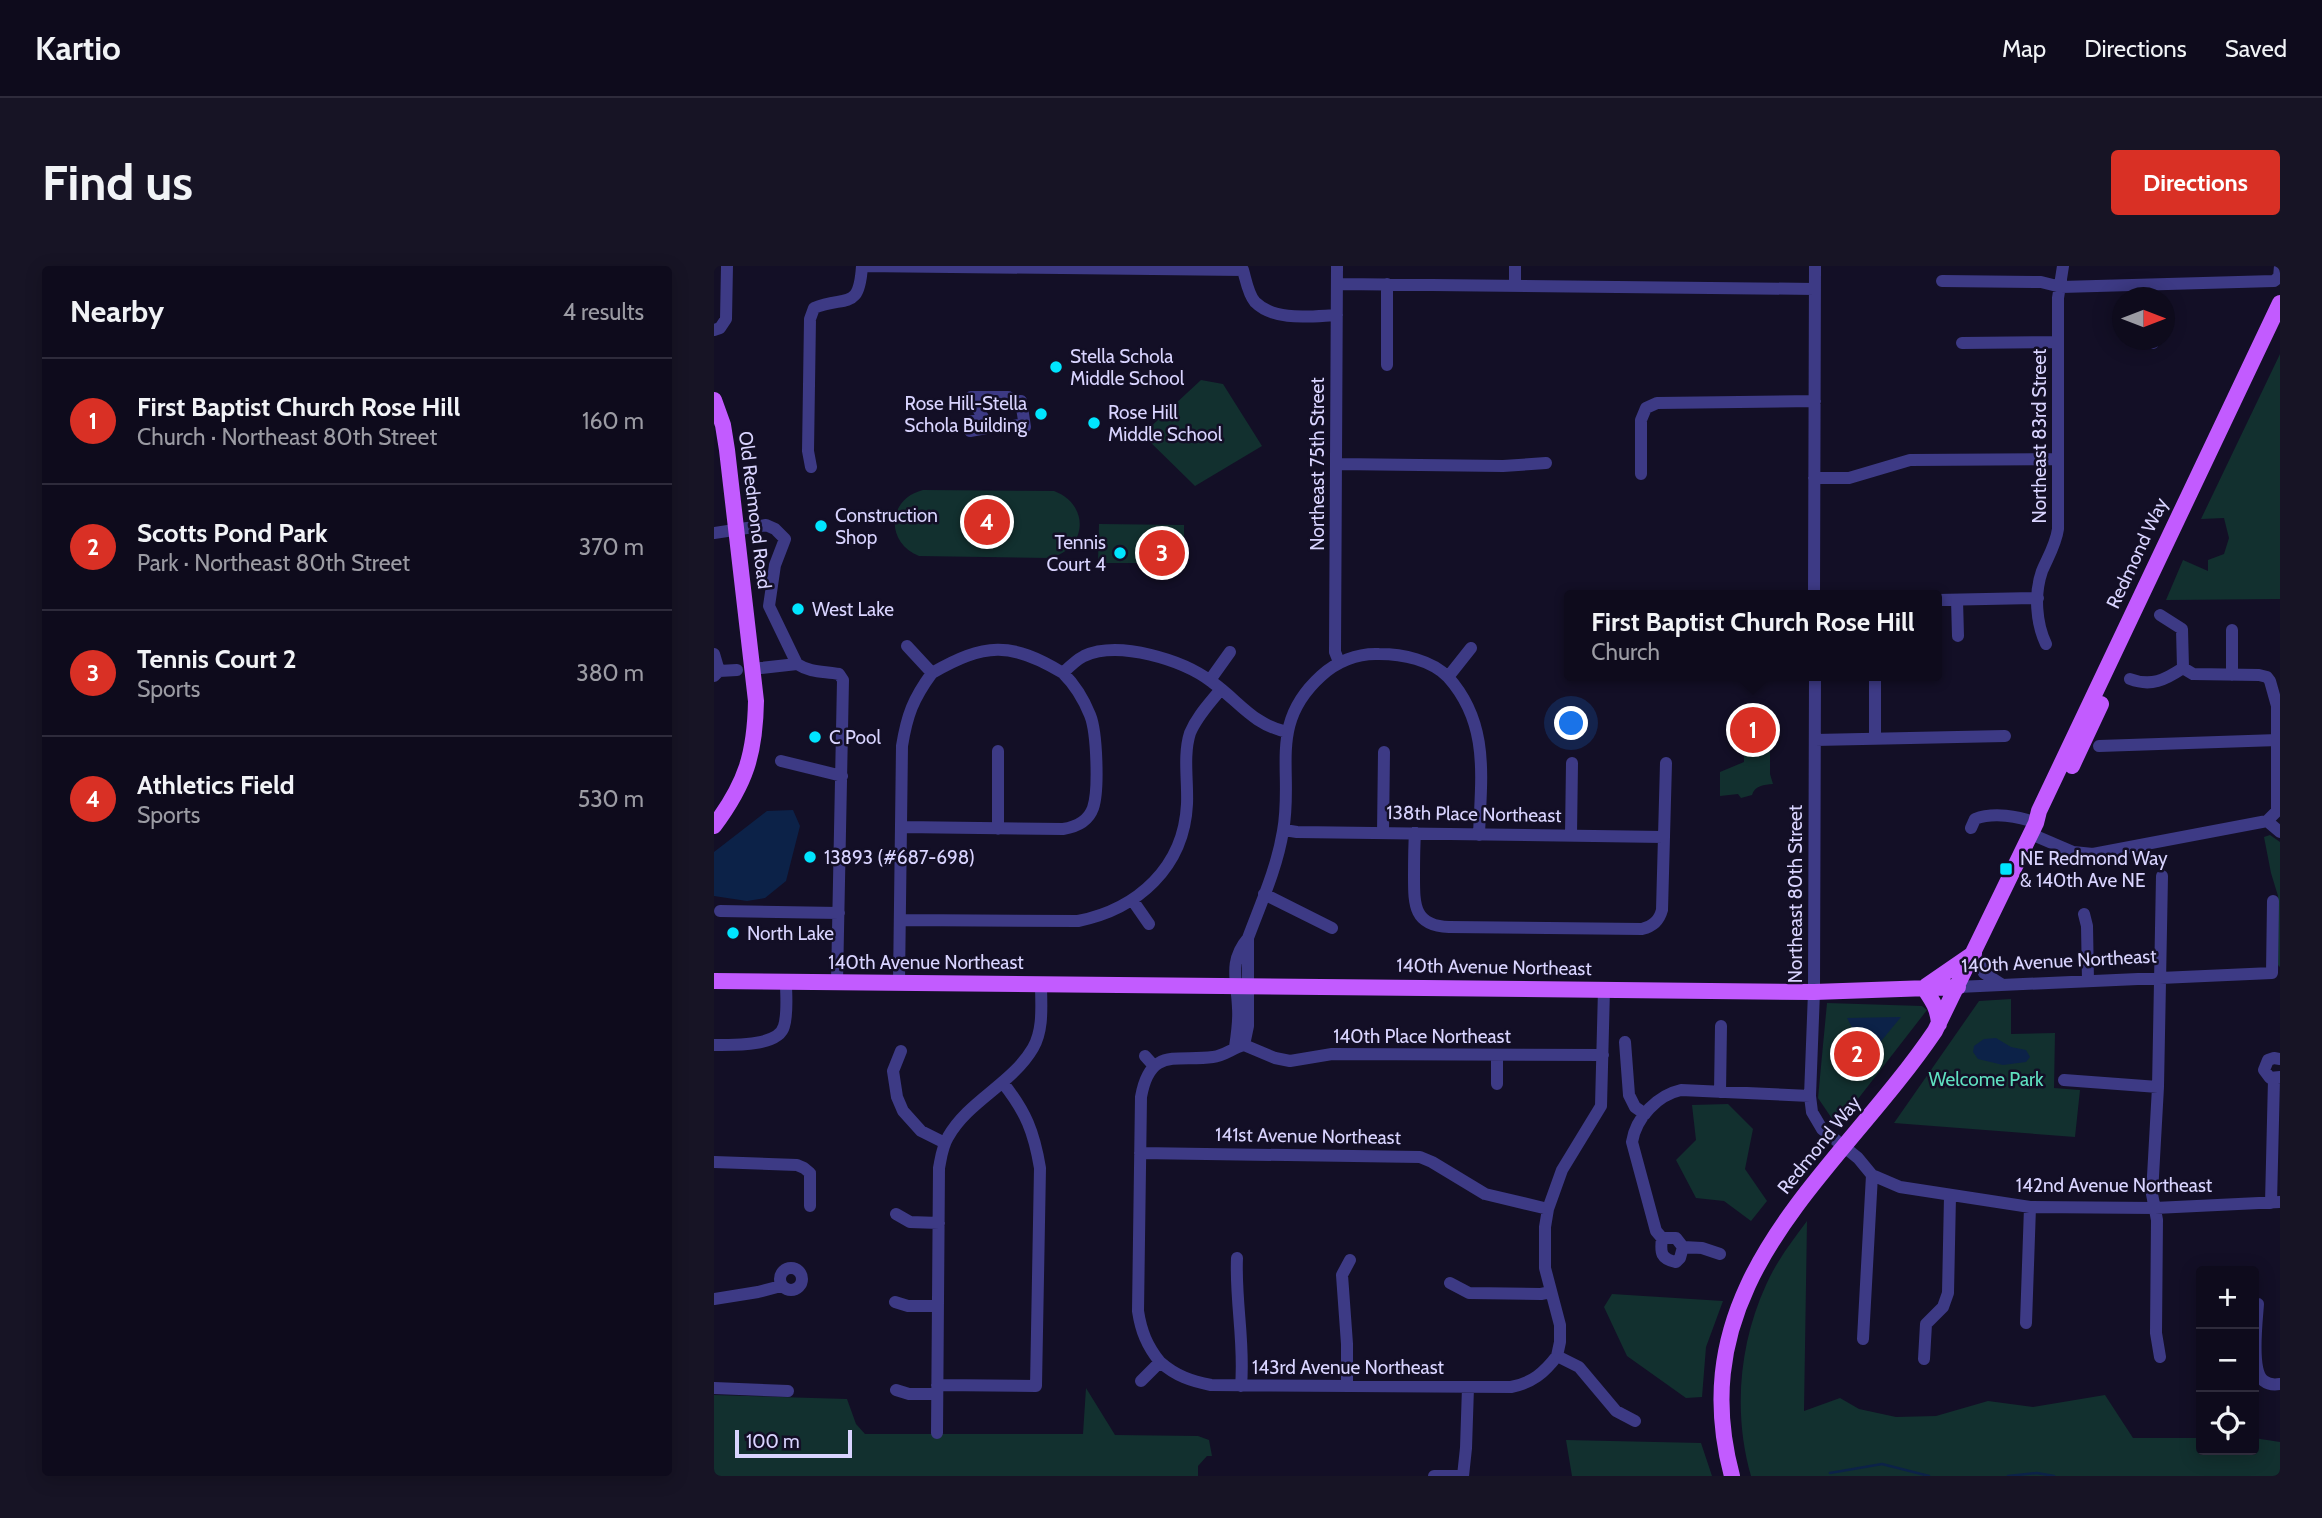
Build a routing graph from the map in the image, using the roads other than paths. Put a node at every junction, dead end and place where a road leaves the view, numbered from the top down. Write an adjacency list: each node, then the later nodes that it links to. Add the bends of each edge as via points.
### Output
1 (727, 266): 23 (street, via 726,318)
2 (862, 266): 3 (street); 33 (street, via 861,285 851,299 814,308 810,319)
3 (1056, 266): 9 (street)
4 (1338, 266): 13 (street, Northeast 75th Street)
5 (1515, 266): 15 (street)
6 (1815, 266): 17 (street)
7 (2063, 266): 16 (street, Northeast 83rd Street)
8 (2280, 266): 11 (street)
9 (1149, 267): 10 (street)
10 (1243, 268): 21 (street, via 1255,302 1274,312)
11 (2279, 277): 19 (street)
12 (1942, 281): 16 (street, via 2041,282)
13 (1338, 284): 14 (street); 21 (street, Northeast 75th Street)
14 (1387, 284): 15 (street); 26 (street)
15 (1515, 286): 17 (street)
16 (2061, 287): 18 (street); 24 (street, Northeast 83rd Street)
17 (1815, 289): 28 (street)
18 (2112, 289)
19 (2175, 289)
20 (2280, 303): 84 (main road, Redmond Way)
21 (1337, 315): 32 (street, Northeast 75th Street)
22 (2280, 328): 84 (main road, Redmond Way, via 2048,816)
23 (714, 330)
24 (2058, 342): 25 (street); 30 (street, Northeast 83rd Street)
25 (1962, 343)
26 (1387, 365)
27 (971, 397): 27 (street, via 984,419 969,422 970,431 1025,426 1021,401)
28 (1815, 401): 34 (street, via 1657,403 1646,408 1640,421); 35 (street)
29 (715, 409): 36 (main road, Old Redmond Road)
30 (2058, 459): 35 (street, via 1910,460 1849,478); 38 (street, Northeast 83rd Street, via 2056,539)
31 (1546, 463): 32 (street)
32 (1337, 464): 49 (street, Northeast 75th Street, via 1335,652)
33 (811, 467)
34 (1641, 474)
35 (1814, 478): 37 (street)
36 (726, 530): 50 (street, via 766,525 785,539 775,565 769,606); 78 (main road, Old Redmond Road, via 749,723 740,765); 80 (main road, Old Redmond Road, via 756,701 751,755 744,776)
37 (1814, 590)
38 (2038, 598): 40 (street); 44 (street, Northeast 83rd Street, via 2039,629)
39 (1942, 600): 40 (street)
40 (1957, 600): 43 (street)
41 (2160, 615): 52 (street, via 2182,629)
42 (2232, 630): 57 (street)
43 (1958, 636)
44 (2046, 644)
45 (907, 646): 55 (street)
46 (1471, 648): 58 (street)
47 (1230, 652): 61 (street)
48 (714, 654): 54 (street)
49 (1339, 662): 58 (street, via 1374,653 1391,654 1428,664); 65 (street, via 1307,689)
50 (797, 664): 51 (street); 76 (street, via 806,670 839,674 843,680)
51 (761, 668)
52 (2183, 668): 57 (street, via 2193,674); 60 (street, via 2158,682 2147,684)
53 (737, 670): 54 (street)
54 (716, 673)
55 (932, 673): 56 (street, via 958,658 993,649 1027,654); 81 (street, via 913,699 906,719)
56 (1063, 673): 61 (street, via 1093,653 1129,652 1153,655); 83 (street, via 1091,716 1096,740 1093,809 1074,827)
57 (2232, 675): 59 (street)
58 (1448, 677): 89 (street, via 1479,736)
59 (2275, 677): 69 (street)
60 (2130, 678)
61 (1210, 680): 64 (street)
62 (1815, 681): 68 (street, Northeast 80th Street)
63 (1875, 681): 67 (street)
64 (1221, 689): 65 (street, via 1251,716); 94 (street, via 1189,736 1187,804 1178,845 1156,880)
65 (1287, 732): 85 (street)
66 (2005, 736): 67 (street)
67 (1875, 739): 68 (street)
68 (1815, 740): 115 (street, Northeast 80th Street)
69 (2278, 740): 70 (street); 77 (street)
70 (2099, 746)
71 (998, 751): 83 (street)
72 (1384, 752): 87 (street)
73 (781, 761): 76 (street)
74 (1572, 763): 90 (street)
75 (1666, 763): 91 (street)
76 (842, 776): 97 (street)
77 (2278, 813): 79 (street)
78 (714, 814)
79 (2267, 821): 84 (street, via 2093,854 2073,852); 86 (street)
80 (714, 826)
81 (902, 827): 83 (street); 99 (street)
82 (1971, 828): 84 (street, via 1975,819 1983,816 2022,818)
83 (998, 829)
84 (2034, 829): 102 (main road, Redmond Way)
85 (1283, 830): 87 (street, 138th Place Northeast); 93 (street)
86 (2280, 832)
87 (1383, 833): 88 (street, 138th Place Northeast)
88 (1415, 833): 89 (street, 138th Place Northeast); 91 (street, via 1416,908 1424,920 1438,927 1650,927 1662,910)
89 (1479, 835): 90 (street, 138th Place Northeast)
90 (1571, 835): 91 (street, 138th Place Northeast)
91 (1664, 837)
92 (2162, 876): 103 (street)
93 (1264, 894): 101 (street); 111 (street, via 1248,938 1239,948 1236,960)
94 (1133, 901): 99 (street, via 1078,921); 100 (street)
95 (2273, 901): 103 (street, 140th Avenue Northeast, via 2272,973)
96 (720, 911): 97 (street)
97 (839, 913): 107 (street)
98 (2084, 914): 105 (street)
99 (900, 920): 108 (street)
100 (1149, 924)
101 (1332, 928)
102 (1974, 953): 110 (street, via 1984,973); 112 (main road, Redmond Way); 113 (main road)
103 (2160, 977): 105 (street, 140th Avenue Northeast); 131 (street)
104 (714, 981): 106 (main road, 140th Avenue Northeast)
105 (2088, 981): 110 (street, 140th Avenue Northeast)
106 (786, 982): 107 (main road, 140th Avenue Northeast); 119 (street, via 782,1031 764,1041)
107 (837, 982): 108 (main road, 140th Avenue Northeast)
108 (899, 983): 109 (main road, 140th Avenue Northeast)
109 (1041, 984): 111 (main road, 140th Avenue Northeast); 129 (street, via 1039,1031 1033,1047)
110 (2004, 985): 112 (street, 140th Avenue Northeast)
111 (1241, 986): 114 (main road, 140th Avenue Northeast); 120 (street)
112 (1958, 987): 113 (main road, 140th Avenue Northeast); 116 (main road, Redmond Way)
113 (1924, 988): 115 (main road, 140th Avenue Northeast); 116 (main road, via 1934,1001)
114 (1604, 989): 115 (main road, 140th Avenue Northeast); 123 (street)
115 (1814, 992): 133 (street, Northeast 80th Street)
116 (1939, 1024): 137 (main road, Redmond Way)
117 (1721, 1026): 132 (street)
118 (1625, 1042): 135 (street, via 1629,1095)
119 (714, 1045)
120 (1240, 1046): 122 (street, 140th Place Northeast, via 1290,1060 1332,1054); 126 (street, via 1213,1058 1177,1057)
121 (901, 1051): 136 (street, via 893,1071 897,1097 910,1121)
122 (1497, 1055): 123 (street, 140th Place Northeast); 130 (street)
123 (1602, 1055): 146 (street, via 1601,1107 1562,1170)
124 (1145, 1056): 126 (street)
125 (2280, 1059): 127 (street, via 2271,1058 2264,1066 2267,1076)
126 (1154, 1066): 138 (street, via 1141,1097)
127 (2277, 1078): 142 (street)
128 (2064, 1080): 131 (street)
129 (1003, 1083): 136 (street, via 967,1113); 174 (street, via 1030,1123 1040,1168 1036,1385)
130 (1497, 1084)
131 (2158, 1087): 145 (street)
132 (1720, 1091): 133 (street); 135 (street, via 1669,1093)
133 (1810, 1096): 134 (street, Northeast 80th Street)
134 (1812, 1112): 137 (street, 142nd Avenue Northeast)
135 (1645, 1114): 149 (street, via 1632,1142 1656,1231)
136 (945, 1143): 148 (street, via 939,1168)
137 (1842, 1147): 140 (street, 142nd Avenue Northeast); 180 (main road, Redmond Way, via 1756,1266 1737,1312 1721,1392)
138 (1140, 1153): 146 (street, 141st Avenue Northeast, via 1420,1157 1486,1194); 166 (street, via 1138,1311 1149,1349)
139 (714, 1162): 143 (street, via 804,1168 810,1173)
140 (1872, 1175): 141 (street, 142nd Avenue Northeast, via 1900,1187); 162 (street)
141 (1950, 1196): 144 (street, 142nd Avenue Northeast); 165 (street, via 1948,1293 1943,1307 1926,1324)
142 (2276, 1202): 145 (street, 142nd Avenue Northeast)
143 (810, 1206)
144 (2030, 1207): 145 (street, 142nd Avenue Northeast); 160 (street)
145 (2155, 1208): 164 (street)
146 (1548, 1209): 156 (street, via 1544,1245)
147 (896, 1214): 148 (street, via 910,1222)
148 (939, 1223): 159 (street)
149 (1662, 1238): 150 (street, via 1676,1238); 150 (street, via 1660,1250 1666,1260 1676,1262)
150 (1683, 1247): 151 (street)
151 (1720, 1254)
152 (1237, 1258): 169 (street)
153 (1350, 1260): 170 (street, via 1342,1275)
154 (1450, 1283): 156 (street, via 1469,1293)
155 (782, 1286): 157 (street)
156 (1551, 1292): 163 (street, via 1560,1325)
157 (714, 1299)
158 (895, 1302): 159 (street)
159 (938, 1306): 174 (street)
160 (2026, 1323)
161 (2257, 1329): 168 (street, via 2259,1376)
162 (1863, 1339)
163 (1557, 1356): 171 (street, 143rd Avenue Northeast, via 1547,1370 1524,1385); 176 (street, via 1579,1367 1616,1411)
164 (2160, 1357)
165 (1924, 1359)
166 (1160, 1362): 167 (street); 169 (street, 143rd Avenue Northeast, via 1196,1382)
167 (1141, 1381)
168 (2280, 1384)
169 (1241, 1385): 170 (street, 143rd Avenue Northeast)
170 (1347, 1386): 171 (street, 143rd Avenue Northeast)
171 (1468, 1387): 179 (street)
172 (714, 1388): 175 (street)
173 (895, 1390): 174 (street, via 909,1394)
174 (937, 1390): 177 (street)
175 (788, 1391)
176 (1635, 1421)
177 (937, 1433)
178 (1434, 1476): 179 (street)
179 (1463, 1476)
180 (1732, 1476)

